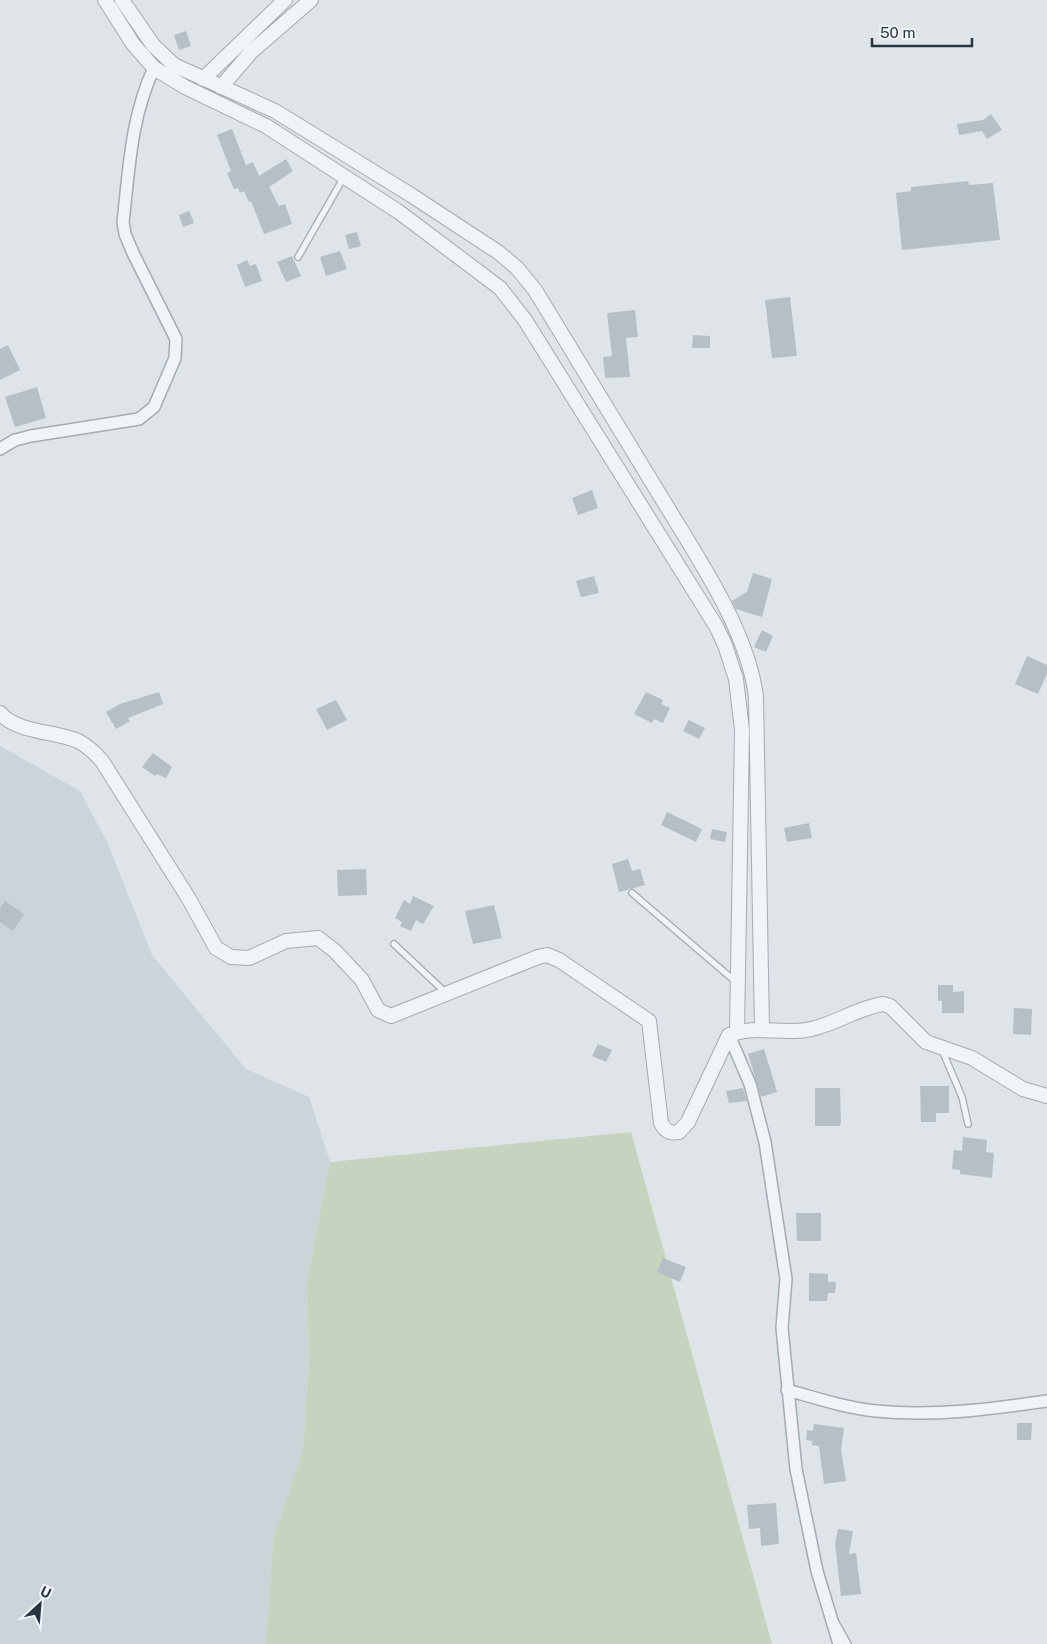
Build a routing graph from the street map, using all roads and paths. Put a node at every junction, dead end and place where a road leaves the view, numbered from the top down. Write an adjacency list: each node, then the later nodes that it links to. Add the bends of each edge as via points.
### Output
1 (106, 0): 5 (street, via 133,44)
2 (122, 0): 6 (street, via 163,57)
3 (285, 0): 6 (street)
4 (311, 0): 7 (street, via 251,52)
5 (154, 68): 8 (street, via 185,87 266,126); 12 (street, via 142,94 136,120 123,222 133,253 176,339 175,358 154,407 139,419 31,436)
6 (203, 79): 7 (street)
7 (221, 87): 9 (street, via 275,111)
8 (344, 176): 10 (street); 11 (lane)
9 (411, 195): 10 (street); 18 (street, via 498,252 535,290 702,566 748,657 756,697)
10 (399, 212): 16 (street, via 510,299 684,573 725,645 737,686 742,730)
11 (298, 257)
12 (1, 446)
13 (0, 713): 17 (street, via 22,725 78,741 92,750 189,899 211,942 223,954 239,959 249,958 286,941 318,938 352,968 378,1010 386,1015 397,1014)
14 (632, 893): 16 (lane)
15 (394, 944): 17 (lane)
16 (739, 985): 19 (street)
17 (448, 994): 19 (street, via 538,957 547,955 559,960 649,1020 661,1123 669,1132 679,1132 688,1122)
18 (762, 1029): 19 (street); 20 (street, via 806,1030 887,1004 922,1040)
19 (733, 1033): 23 (street, via 765,1142 786,1279 782,1328)
20 (941, 1048): 21 (street, via 972,1058 1023,1089); 22 (lane, via 962,1097)
21 (1047, 1096)
22 (968, 1124)
23 (786, 1390): 24 (street, via 874,1411 900,1412 999,1408); 25 (street, via 796,1468)
24 (1047, 1400)
25 (829, 1614): 26 (street); 27 (lane)
26 (839, 1644)
27 (848, 1644)

